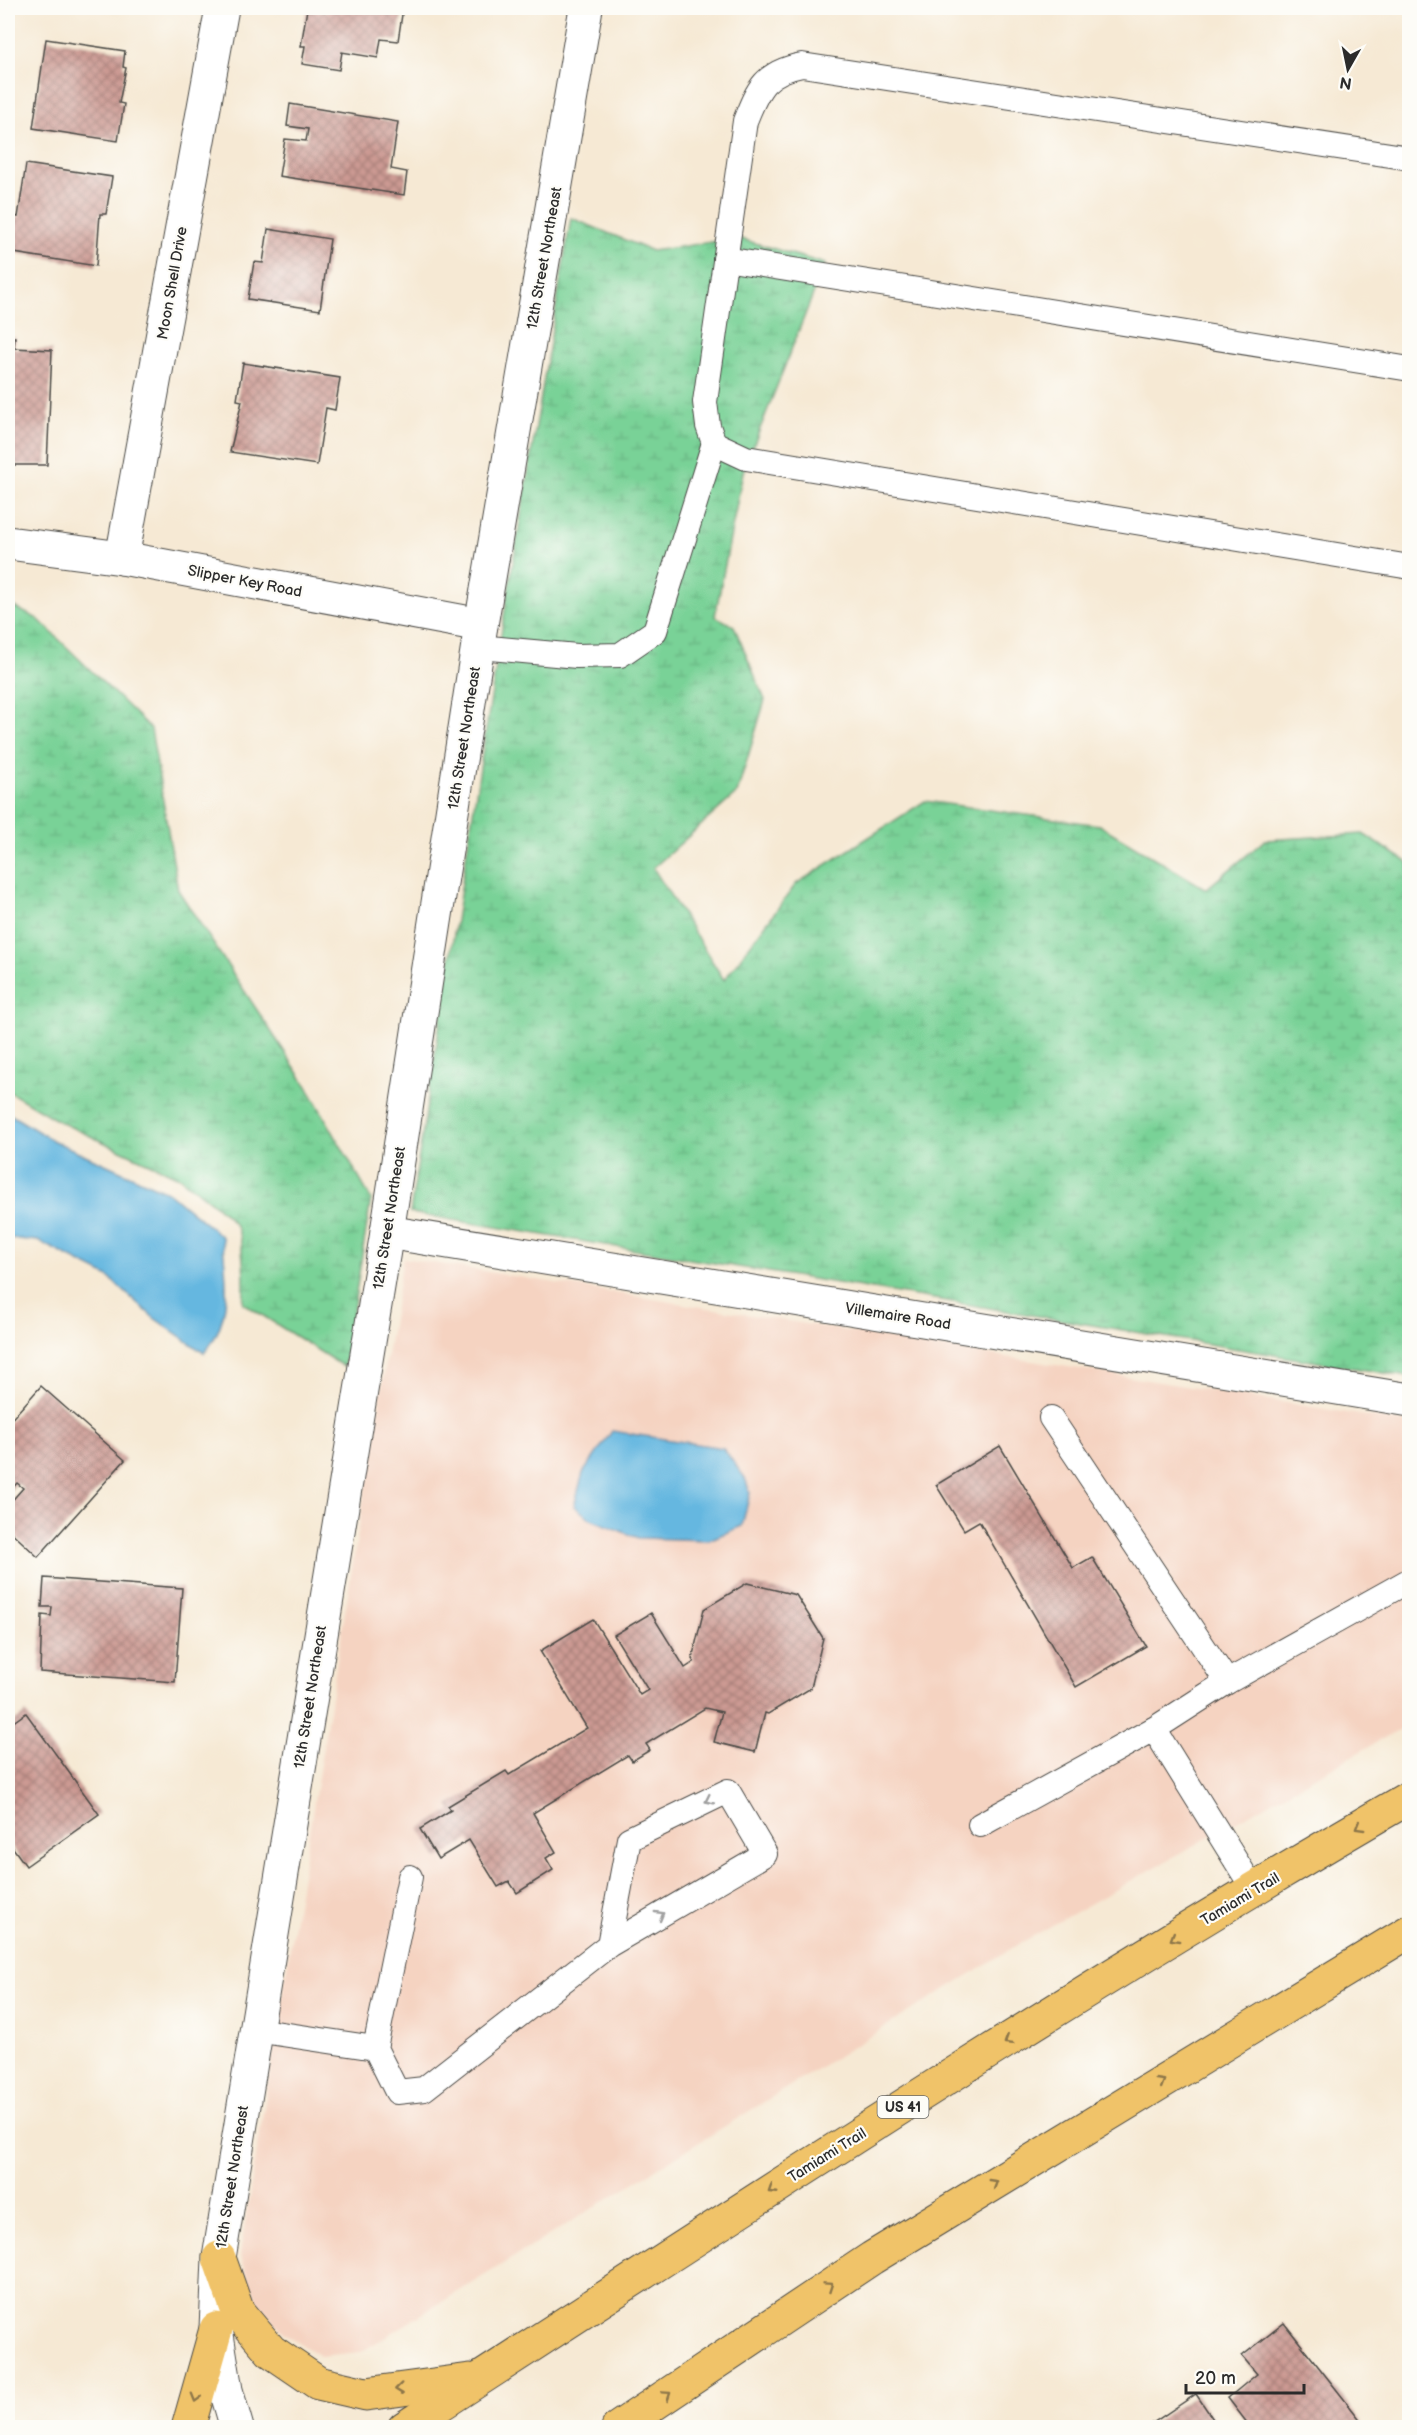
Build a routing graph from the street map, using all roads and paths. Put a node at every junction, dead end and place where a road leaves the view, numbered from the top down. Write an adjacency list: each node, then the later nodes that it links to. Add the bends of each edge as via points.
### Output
1 (222, 8): 8 (street, Moon Shell Drive)
2 (586, 8): 10 (street, 12th Street Northeast)
3 (1410, 158): 4 (lane, via 802,65 781,69 763,83 745,121)
4 (725, 259): 5 (lane); 6 (lane, via 705,402)
5 (1410, 369)
6 (714, 443): 9 (lane, via 746,458); 10 (lane, via 655,631 620,654 577,656)
7 (8, 543): 8 (street, Slipper Key Road)
8 (122, 558): 10 (street, Slipper Key Road)
9 (1410, 567)
10 (480, 636): 11 (street, 12th Street Northeast)
11 (387, 1232): 12 (street, Villemaire Road); 23 (street, 12th Street Northeast)
12 (1410, 1400)
13 (1051, 1418): 15 (lane)
14 (1410, 1580): 15 (lane)
15 (1227, 1682): 16 (lane)
16 (1154, 1729): 18 (lane); 20 (lane)
17 (1410, 1797): 20 (main road, Tamiami Trail / US 41, one-way to 20)
18 (980, 1825)
19 (410, 1877): 24 (lane)
20 (1254, 1890): 27 (main road, Tamiami Trail / US 41, one-way to 27, via 832,2151)
21 (1410, 1931): 31 (main road, one-way to 21, via 872,2258)
22 (609, 1945): 22 (lane, one-way to 22, via 765,1854 728,1791 629,1839); 24 (lane, via 424,2089 397,2092)
23 (255, 2030): 24 (lane); 25 (street, 12th Street Northeast)
24 (375, 2048)
25 (219, 2258): 26 (street, 12th Street Northeast); 27 (main road, one-way to 25, via 366,2394 318,2383 271,2351 238,2312)
26 (216, 2329): 28 (main road, one-way to 28); 29 (street, 12th Street Northeast, via 226,2390)
27 (478, 2379): 30 (main road, Tamiami Trail / US 41)
28 (188, 2427)
29 (237, 2427)
30 (404, 2427)
31 (618, 2427)

